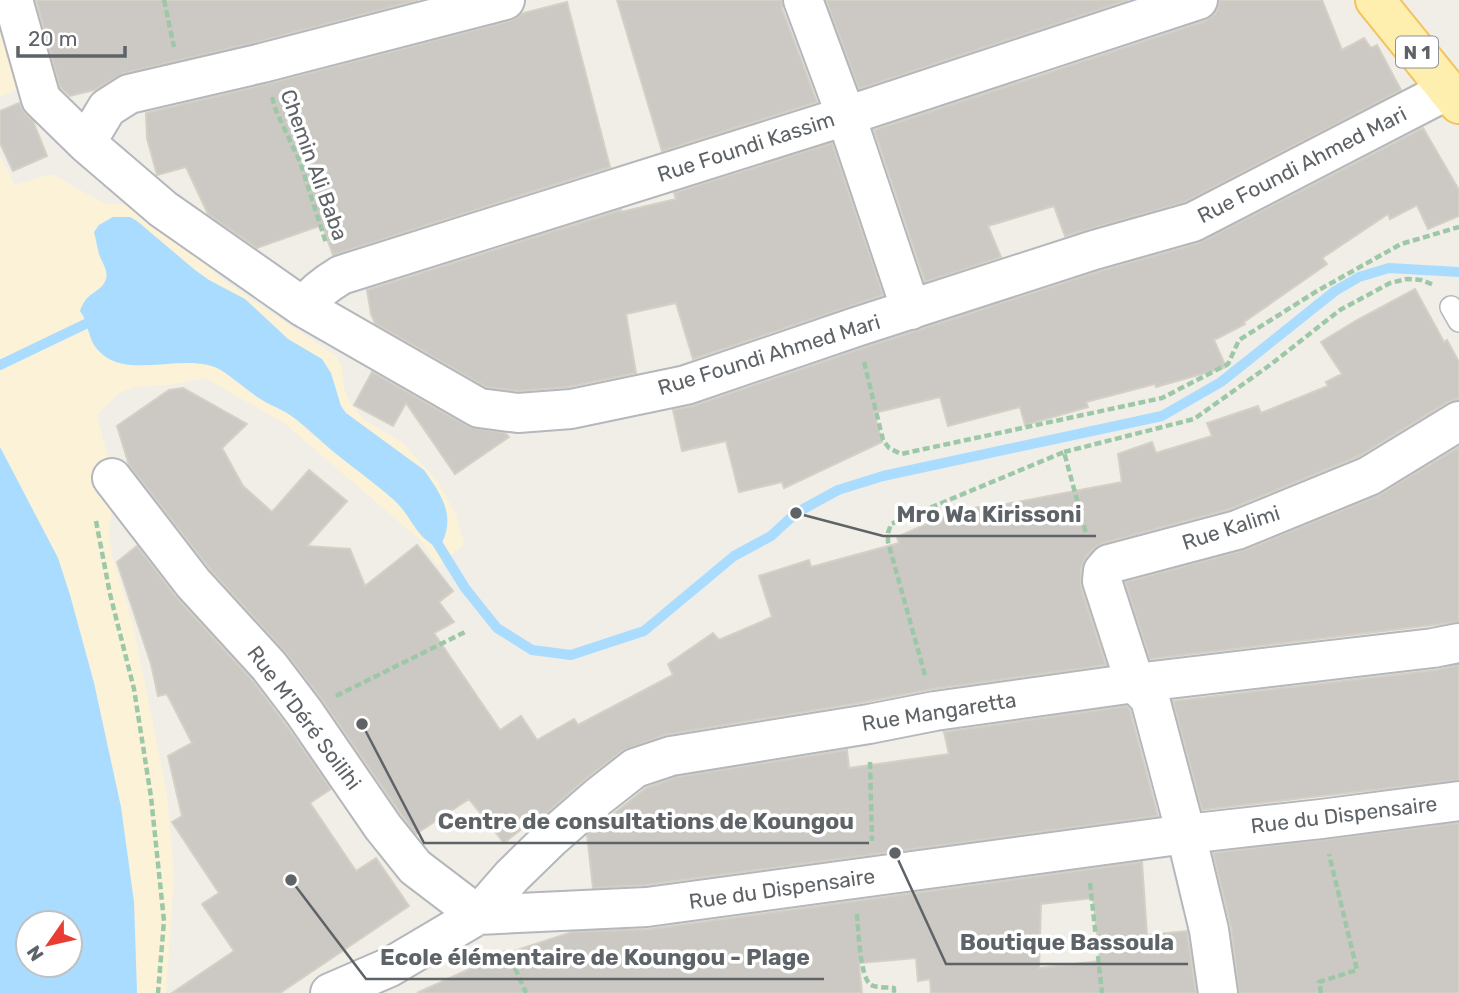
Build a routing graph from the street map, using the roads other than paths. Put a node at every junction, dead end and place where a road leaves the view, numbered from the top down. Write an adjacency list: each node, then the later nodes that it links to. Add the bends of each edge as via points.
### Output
1 (13, 0): 8 (street, Rue Foundi Ahmed Mari, via 41,99)
2 (505, 0): 8 (street, via 129,94 107,108)
3 (803, 0): 7 (street)
4 (1198, 0): 7 (street, Rue Foundi Kassim)
5 (1375, 0): 6 (main road, N 1)
6 (1453, 97): 10 (street, Rue Foundi Ahmed Mari, via 1193,222)
7 (846, 116): 9 (street, Rue Foundi Kassim, via 341,275); 10 (street)
8 (86, 143): 9 (street, Rue Foundi Ahmed Mari, via 163,209)
9 (303, 307): 10 (street, Rue Foundi Ahmed Mari, via 479,408 518,413 571,409 686,385)
10 (911, 310)
11 (1459, 421): 14 (street, Rue Kalimi, via 1369,476 1237,530 1109,564 1102,581)
12 (112, 478): 17 (street, Rue M'Déré Soilihi, via 193,583 269,666 415,866)
13 (1459, 643): 14 (street, Rue Mangaretta)
14 (1135, 682): 16 (street, via 1150,699); 17 (street, Rue Mangaretta, via 671,756 635,768 551,838)
15 (1459, 801): 16 (street, Rue du Dispensaire)
16 (1186, 834): 17 (street, Rue du Dispensaire, via 647,907); 19 (street, via 1209,930)
17 (478, 915): 18 (street, Rue du Dispensaire, via 390,967)
18 (330, 993)
19 (1218, 993)

